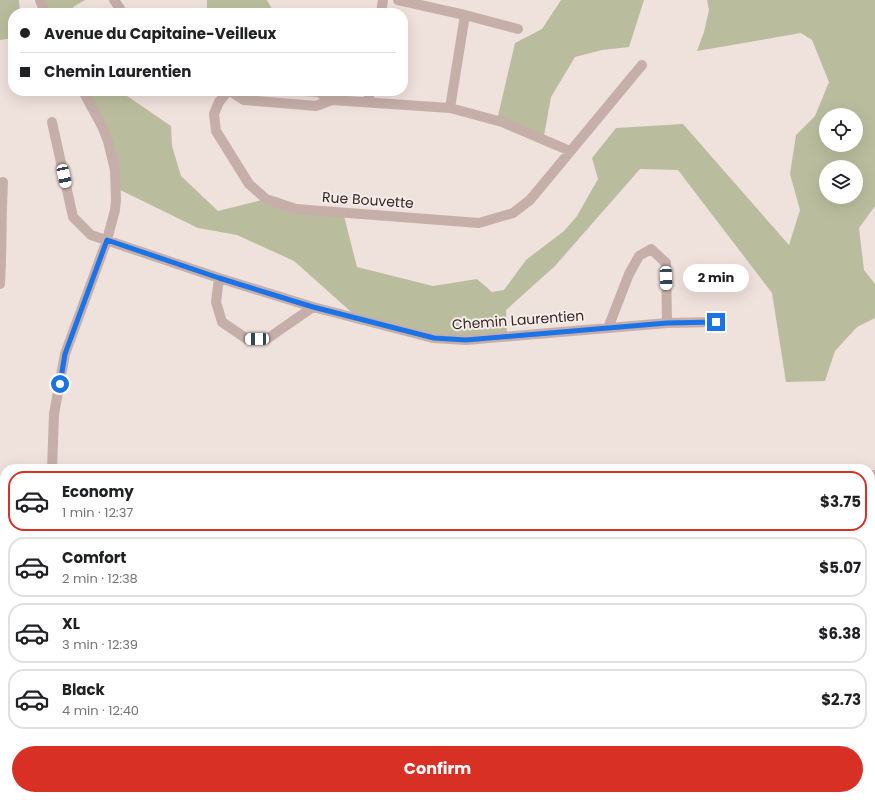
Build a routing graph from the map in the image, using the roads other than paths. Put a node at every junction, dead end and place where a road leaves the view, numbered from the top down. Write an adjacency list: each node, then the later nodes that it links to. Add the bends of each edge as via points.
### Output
1 (398, 0): 2 (street)
2 (464, 15): 3 (street); 11 (street)
3 (518, 29)
4 (642, 65): 13 (street, Rue Bouvette)
5 (86, 96): 17 (street, via 106,136 115,170 115,210)
6 (224, 96): 13 (street, Rue Bouvette, via 214,114 216,131 249,184 266,199 296,209 479,223 513,213 530,200)
7 (237, 96): 10 (street, via 244,100 316,106)
8 (325, 96): 10 (street)
9 (369, 96): 10 (street); 11 (street)
10 (332, 100)
11 (450, 108): 13 (street, via 502,122)
12 (52, 122): 17 (street, Chemin Laurentien, via 73,217 91,235)
13 (570, 151)
14 (3, 182): 15 (street)
15 (1, 206): 16 (street)
16 (1, 225): 19 (street)
17 (107, 240): 18 (street, Chemin Laurentien); 24 (street, via 65,354 54,414)
18 (219, 278): 20 (street, Chemin Laurentien); 20 (street, via 216,302 222,322 247,339 267,339)
19 (0, 284)
20 (313, 307): 23 (street, Chemin Laurentien, via 434,338 466,340)
21 (716, 322): 22 (street, Chemin Laurentien)
22 (667, 323): 23 (street, Chemin Laurentien); 23 (street, via 666,263 651,249 639,256 629,274)
23 (608, 328)
24 (52, 464)

